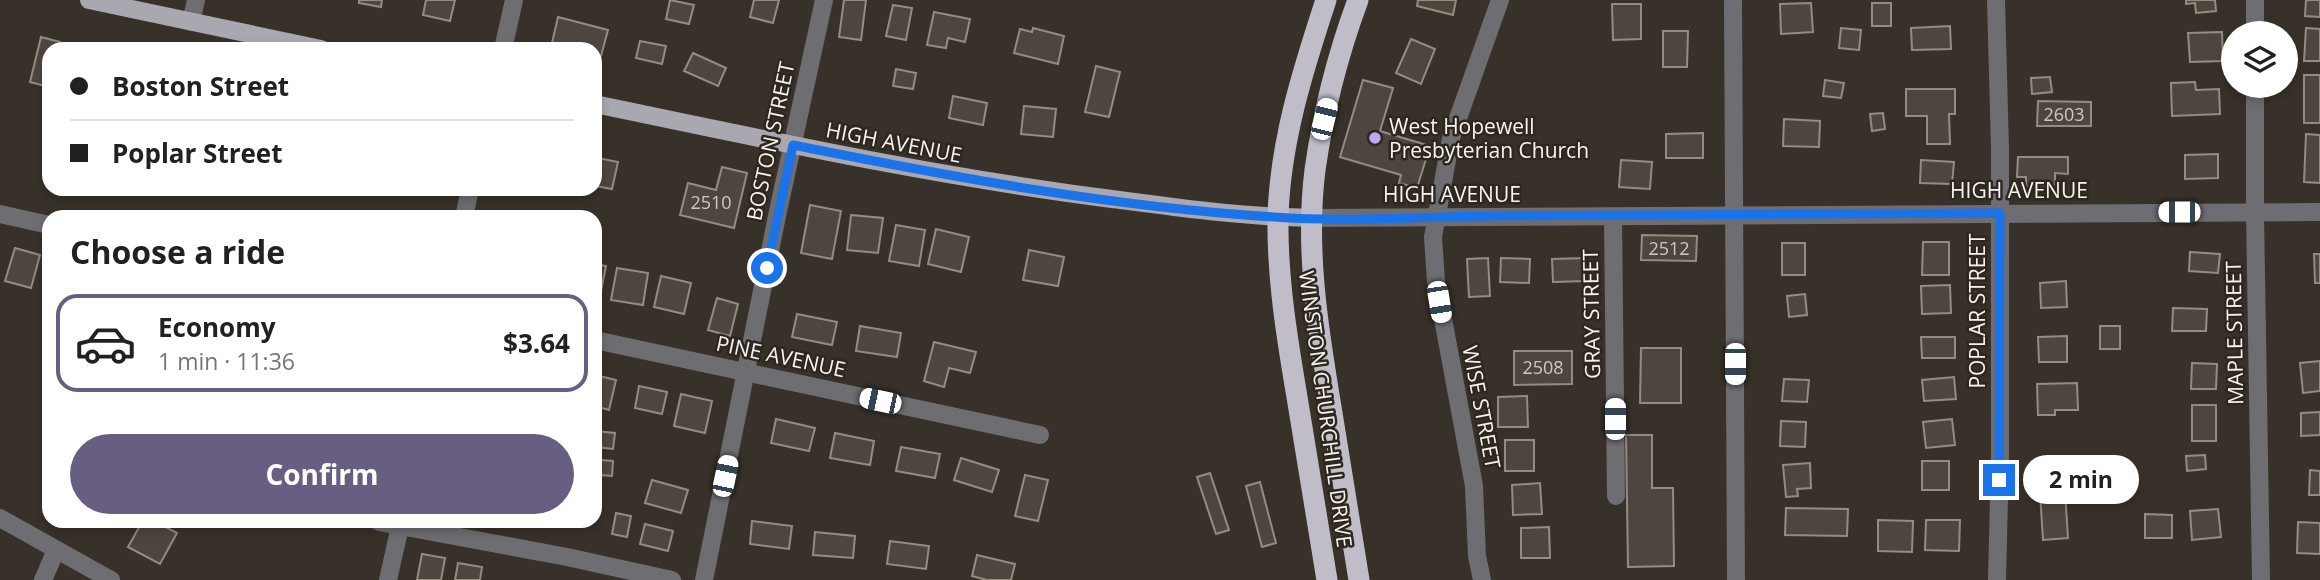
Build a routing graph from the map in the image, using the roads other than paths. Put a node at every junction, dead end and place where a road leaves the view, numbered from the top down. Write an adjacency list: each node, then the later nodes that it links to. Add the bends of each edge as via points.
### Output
1 (89, 0): 12 (main road)
2 (196, 0): 12 (street)
3 (514, 0): 14 (street)
4 (824, 0): 17 (street, BOSTON STREET)
5 (1326, 0): 23 (highway, WINSTON CHURCHILL DRIVE, via 1292,114)
6 (1358, 0): 26 (highway, WINSTON CHURCHILL DRIVE, via 1324,119)
7 (1500, 0): 24 (street, WISE STREET, via 1451,138)
8 (1733, 0): 22 (street)
9 (1996, 0): 20 (street, POPLAR STREET)
10 (2255, 0): 11 (street)
11 (2255, 21)
12 (191, 22): 13 (main road)
13 (287, 42)
14 (505, 42)
15 (2255, 98): 18 (street, MAPLE STREET)
16 (602, 105): 17 (main road, HIGH AVENUE)
17 (793, 145): 23 (main road, HIGH AVENUE, via 1017,187); 29 (street, BOSTON STREET)
18 (2255, 212): 19 (street, HIGH AVENUE); 20 (street, HIGH AVENUE); 46 (street, MAPLE STREET)
19 (2320, 212)
20 (2000, 213): 22 (street, HIGH AVENUE); 45 (street, POPLAR STREET)
21 (0, 214): 27 (street)
22 (1735, 214): 25 (street, HIGH AVENUE); 44 (street)
23 (1278, 217): 26 (main road, HIGH AVENUE); 41 (highway, WINSTON CHURCHILL DRIVE, via 1289,348)
24 (1437, 217): 25 (street, HIGH AVENUE); 26 (street, HIGH AVENUE); 43 (street, WISE STREET, via 1433,237 1436,281 1474,486)
25 (1613, 217): 31 (street, GRAY STREET)
26 (1313, 218): 42 (highway, WINSTON CHURCHILL DRIVE, via 1317,321)
27 (42, 223)
28 (602, 341): 29 (street, PINE AVENUE)
29 (747, 372): 30 (street, PINE AVENUE); 40 (street, BOSTON STREET)
30 (1040, 435)
31 (1616, 496)
32 (0, 517): 35 (street)
33 (399, 528): 38 (street)
34 (424, 528): 39 (street)
35 (56, 550): 36 (street); 37 (street)
36 (43, 580)
37 (111, 580)
38 (388, 580)
39 (672, 580)
40 (704, 580)
41 (1327, 580)
42 (1359, 580)
43 (1482, 580)
44 (1736, 580)
45 (1997, 580)
46 (2261, 580)

